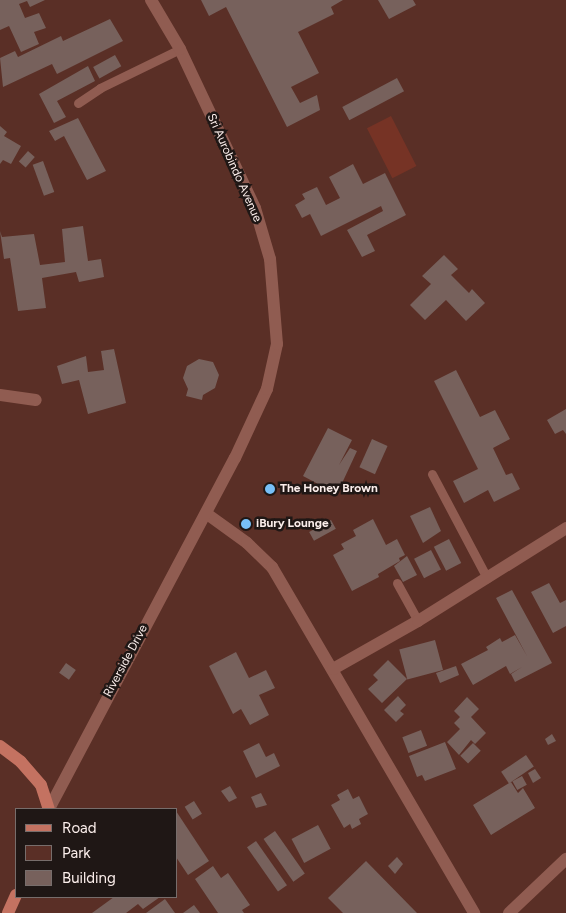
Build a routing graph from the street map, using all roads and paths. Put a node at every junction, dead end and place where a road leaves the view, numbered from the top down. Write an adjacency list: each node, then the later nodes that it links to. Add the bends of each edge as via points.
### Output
1 (151, 0): 2 (street, Sri Aurobindo Avenue)
2 (180, 49): 3 (lane, via 100,88); 7 (street, Sri Aurobindo Avenue, via 255,208 270,259 276,302 277,344 268,389)
3 (78, 103)
4 (0, 395): 5 (street)
5 (36, 400)
6 (432, 474): 9 (lane)
7 (207, 514): 12 (street, via 247,543 272,567); 14 (street, Riverside Drive)
8 (566, 528): 9 (street)
9 (487, 578): 11 (street)
10 (397, 583): 11 (lane)
11 (418, 621): 12 (street)
12 (333, 669): 18 (street)
13 (0, 746): 14 (street, via 22,762 41,785)
14 (49, 808)
15 (566, 859): 19 (street)
16 (15, 897): 17 (street)
17 (8, 913)
18 (474, 913)
19 (509, 913)

